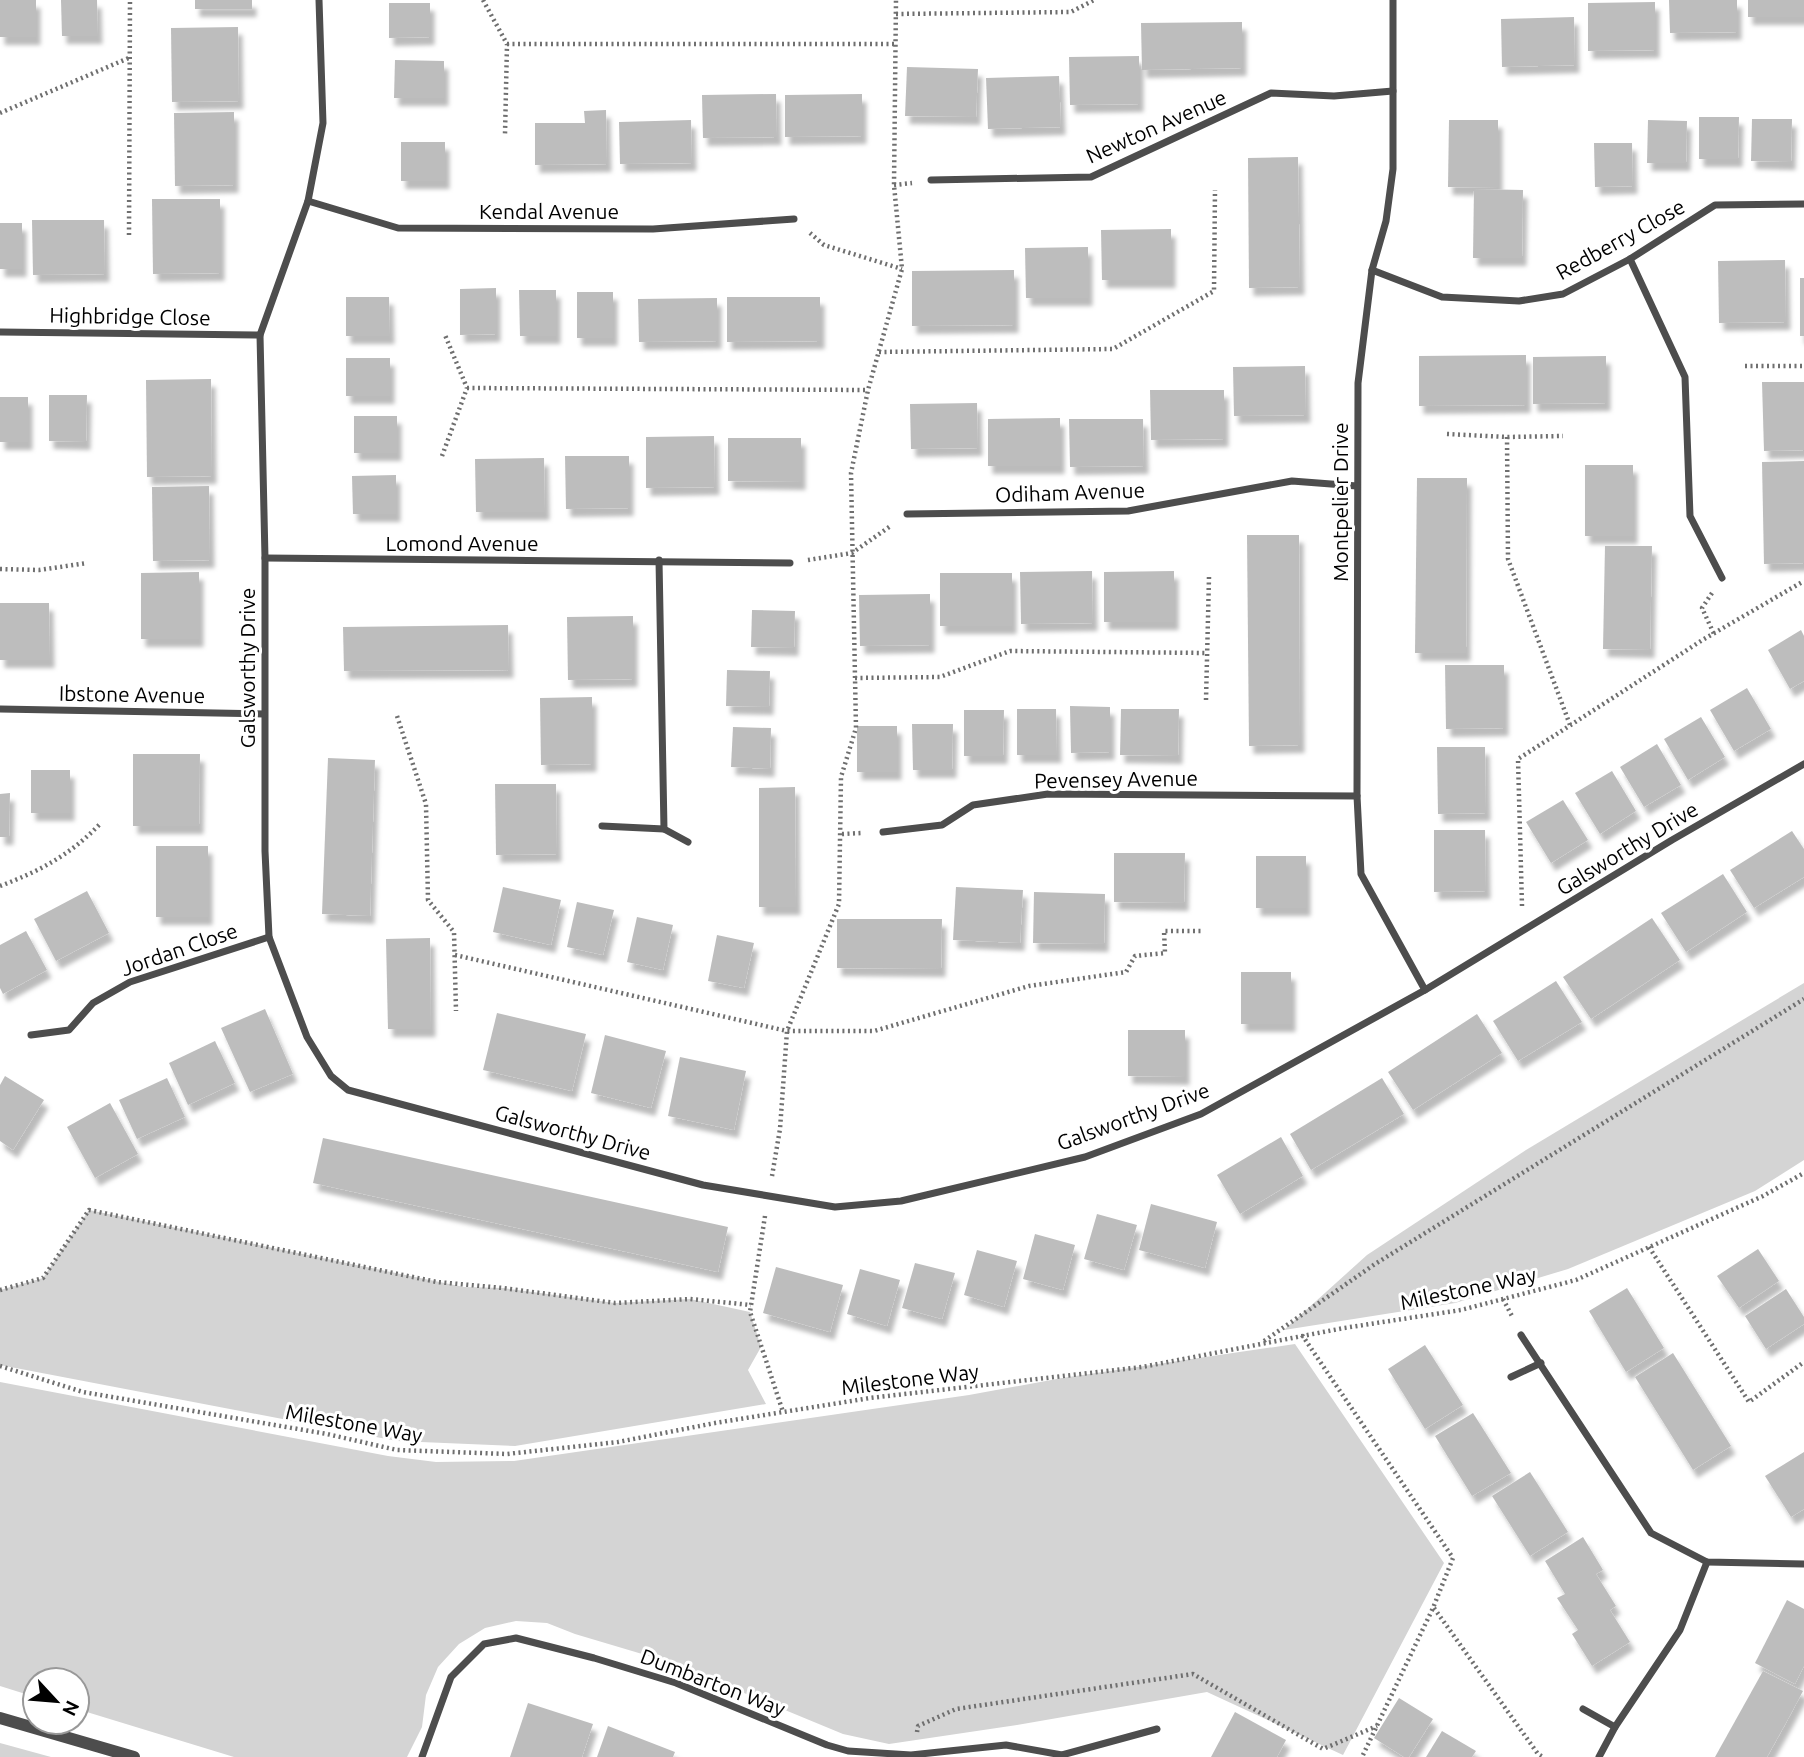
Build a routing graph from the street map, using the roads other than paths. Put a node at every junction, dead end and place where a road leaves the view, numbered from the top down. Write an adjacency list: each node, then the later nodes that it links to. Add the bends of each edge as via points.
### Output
1 (320, 0): 5 (street, Galsworthy Drive, via 323,123)
2 (1393, 0): 3 (street, Montpelier Drive)
3 (1393, 91): 4 (street, Newton Avenue, via 1334,96 1271,93 1091,177); 9 (street, Montpelier Drive, via 1394,169)
4 (931, 180)
5 (308, 201): 7 (street, Kendal Avenue, via 398,228 653,229); 11 (street, Galsworthy Drive)
6 (1804, 204): 8 (street, Redberry Close, via 1715,205)
7 (794, 219)
8 (1630, 259): 9 (street, Redberry Close, via 1563,293 1519,301 1442,297); 17 (street, via 1685,377 1690,516)
9 (1372, 270): 12 (street, Montpelier Drive, via 1358,383)
10 (0, 332): 11 (street, Highbridge Close)
11 (260, 335): 14 (street, Galsworthy Drive)
12 (1357, 486): 13 (street, Odiham Avenue, via 1293,481 1128,511); 21 (street, Montpelier Drive)
13 (907, 514)
14 (265, 558): 15 (street, Lomond Avenue); 19 (street, Galsworthy Drive)
15 (659, 560): 16 (street, Lomond Avenue); 23 (street)
16 (790, 563)
17 (1722, 578)
18 (0, 709): 19 (street, Ibstone Avenue)
19 (264, 714): 26 (street, Galsworthy Drive)
20 (1804, 764): 27 (street, Galsworthy Drive)
21 (1357, 796): 24 (street, Pevensey Avenue, via 1048,794 973,805 943,825); 27 (street, Montpelier Drive, via 1361,874)
22 (602, 826): 23 (street)
23 (664, 829): 25 (street)
24 (883, 832)
25 (688, 842)
26 (269, 937): 27 (street, Galsworthy Drive, via 307,1037 331,1076 348,1090 703,1185 835,1207 901,1201 1085,1157 1201,1114); 28 (street, Jordan Close, via 130,982 93,1003 69,1030)
27 (1425, 990)
28 (31, 1035)
29 (1521, 1335): 30 (street)
30 (1541, 1363): 31 (street); 32 (street, via 1651,1533)
31 (1511, 1377)
32 (1707, 1562): 33 (street); 36 (street, via 1680,1630)
33 (1804, 1564)
34 (1583, 1709): 36 (street)
35 (0, 1718): 39 (street)
36 (1615, 1727): 41 (street)
37 (1157, 1729): 38 (street, Dumbarton Way)
38 (1062, 1756): 40 (street, Dumbarton Way, via 1006,1745 911,1755 848,1751 676,1683 516,1637 484,1644 451,1677)
39 (134, 1757)
40 (422, 1757)
41 (1599, 1757)

